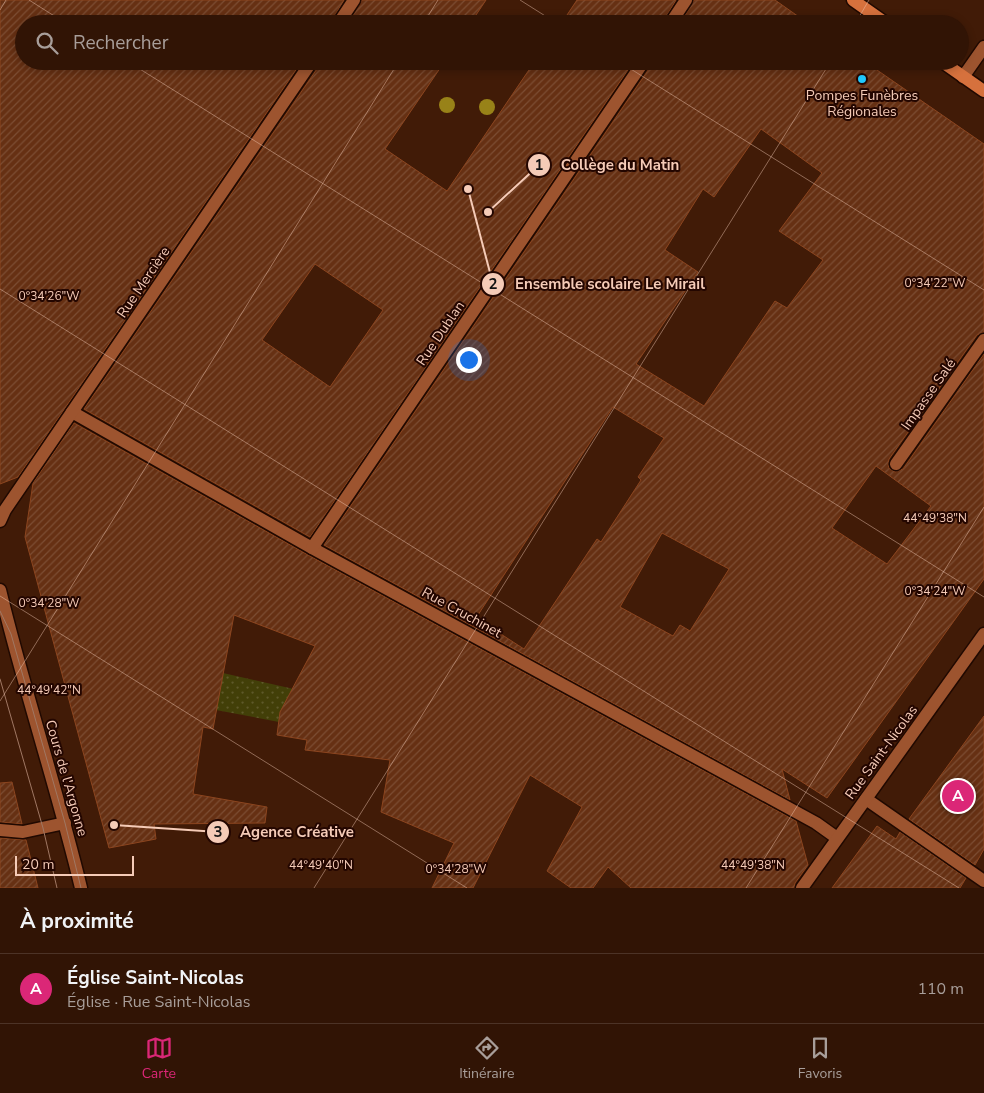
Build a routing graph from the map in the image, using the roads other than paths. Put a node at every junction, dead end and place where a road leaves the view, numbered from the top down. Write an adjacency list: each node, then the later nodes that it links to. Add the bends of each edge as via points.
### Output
1 (354, 0): 4 (street)
2 (686, 0): 5 (street)
3 (853, 0): 6 (main road)
4 (344, 15)
5 (676, 15)
6 (874, 15)
7 (984, 47): 8 (street)
8 (969, 68)
9 (306, 70): 16 (street, Rue Mercière)
10 (638, 70): 19 (street, Rue Dublan)
11 (953, 70): 13 (main road)
12 (968, 70): 13 (street)
13 (963, 77): 14 (main road)
14 (984, 91)
15 (984, 340): 17 (street, Impasse Salé)
16 (72, 412): 18 (street, Rue Mercière); 19 (street, Rue Cruchinet)
17 (896, 464)
18 (0, 520)
19 (312, 548): 25 (street, Rue Cruchinet, via 816,823)
20 (0, 590): 23 (street, Cours de l'Argonne)
21 (984, 634): 22 (street, Rue Saint-Nicolas)
22 (866, 799): 25 (street, Rue Saint-Nicolas); 26 (street)
23 (65, 823): 24 (street, via 23,832); 27 (street, Cours de l'Argonne)
24 (0, 830)
25 (837, 838): 28 (street, Rue Saint-Nicolas)
26 (984, 881)
27 (81, 888)
28 (802, 888)

